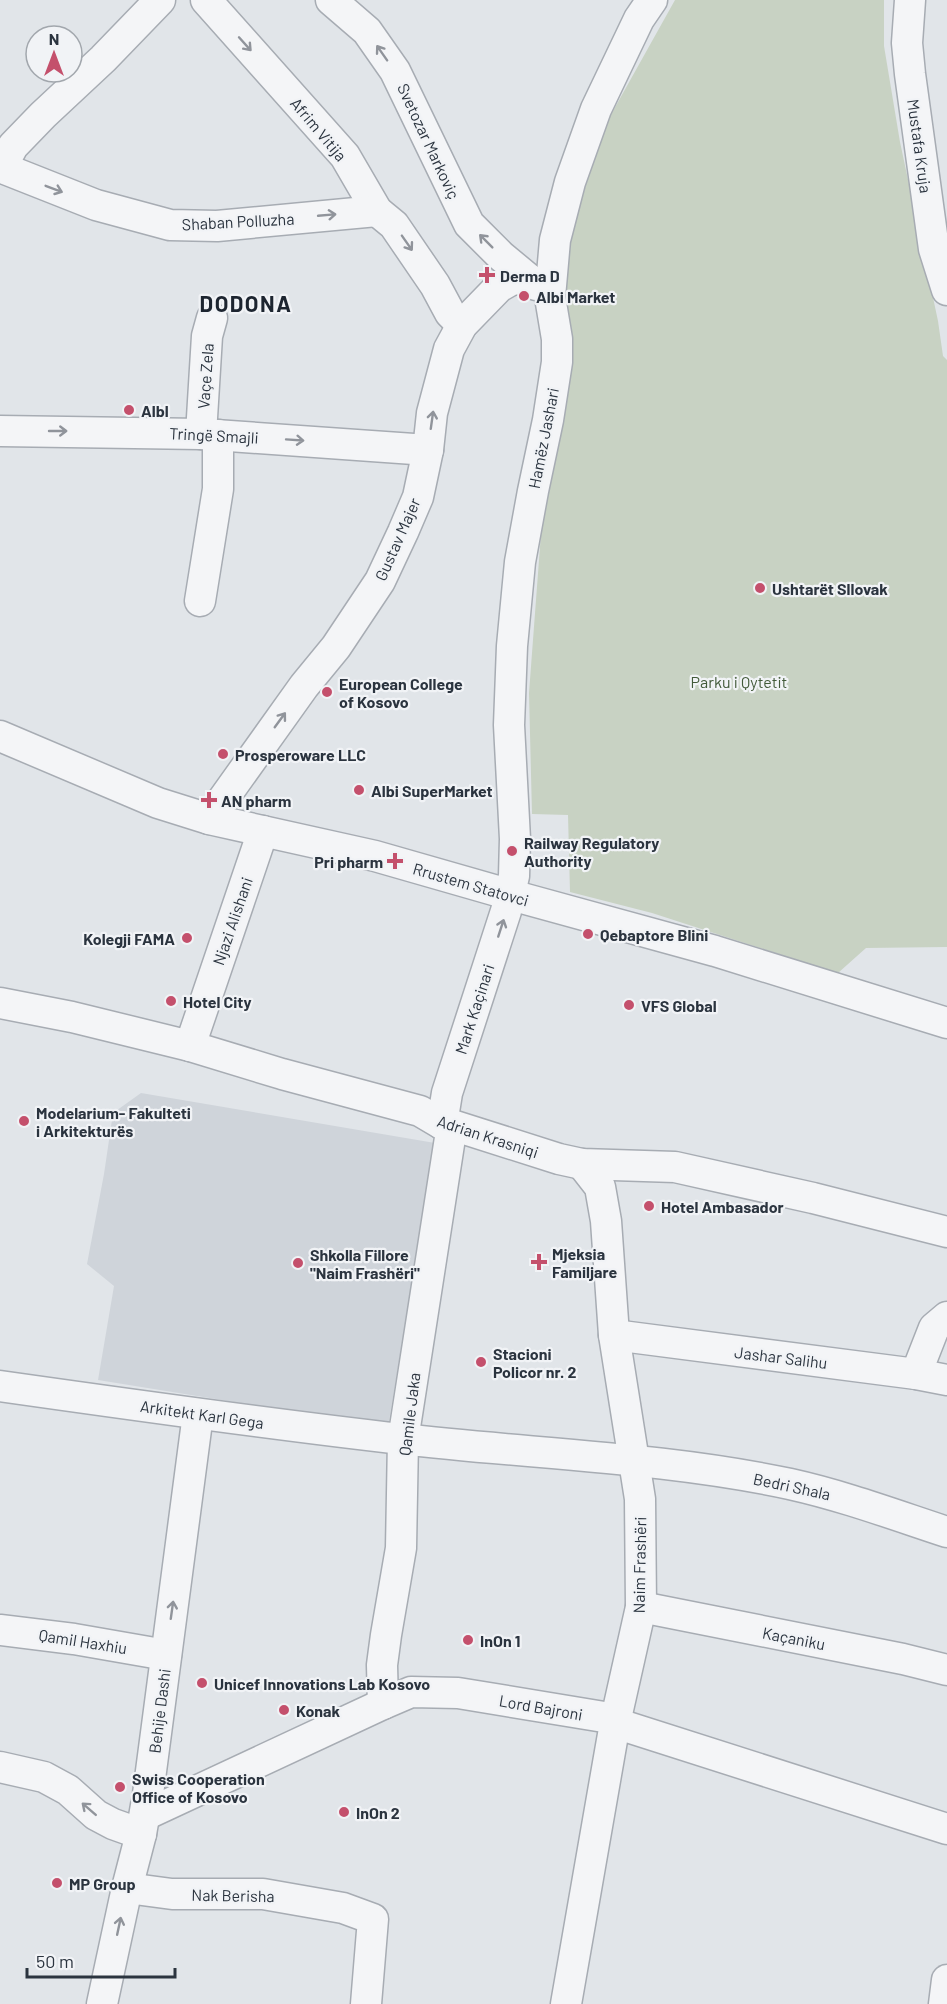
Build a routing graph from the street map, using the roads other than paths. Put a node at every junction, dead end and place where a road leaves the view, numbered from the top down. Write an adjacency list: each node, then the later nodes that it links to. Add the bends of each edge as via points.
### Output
1 (160, 0): 6 (street, via 20,138)
2 (206, 0): 7 (street, Afrim Vitija, one-way to 7, via 345,156)
3 (330, 0): 8 (street, Svetozar Markoviç, one-way to 3, via 469,224 395,71 367,31)
4 (652, 0): 8 (street, Hamëz Jashari, via 596,109 570,182)
5 (910, 0): 9 (street, Mustafa Kruja, via 910,74 934,249)
6 (1, 168): 7 (street, Shaban Polluzha, one-way to 7, via 96,205 170,225 217,226)
7 (377, 211): 11 (street, Afrim Vitija, one-way to 11, via 394,225 450,313)
8 (540, 289): 11 (street, Gustav Majer, via 513,279 499,287); 19 (street, Hamëz Jashari, via 557,339 557,362 520,562 512,646 509,725 515,839)
9 (947, 290)
10 (212, 318): 13 (street, Vaçe Zela, via 207,336)
11 (462, 325): 14 (street, Gustav Majer, one-way to 11, via 432,413 449,349)
12 (0, 431): 13 (street, Tringë Smajli, one-way to 13)
13 (210, 434): 14 (street, Tringë Smajli, one-way to 14); 15 (street, Vaçe Zela, via 218,489)
14 (428, 450): 17 (street, Gustav Majer, one-way to 14, via 380,581 418,496)
15 (200, 601)
16 (0, 736): 17 (street, Rrustem Statovci, via 158,803)
17 (210, 819): 18 (street, Rrustem Statovci)
18 (263, 831): 19 (street, Rrustem Statovci, via 375,856); 22 (street, Njazi Alishani)
19 (511, 895): 21 (street, Rrustem Statovci, via 715,951); 23 (street, Mark Kaçinari, one-way to 19, via 447,1093)
20 (0, 1003): 22 (street, Adrian Krasniqi)
21 (947, 1023)
22 (190, 1046): 23 (street, Adrian Krasniqi, via 420,1111)
23 (447, 1124): 24 (street, Adrian Krasniqi); 32 (street, Qamile Jaka)
24 (582, 1164): 25 (street, Adrian Krasniqi, via 675,1167); 27 (street, Naim Frashëri, via 600,1187)
25 (947, 1232)
26 (947, 1317): 28 (street, via 934,1328)
27 (614, 1335): 28 (street, Jashar Salihu); 33 (street, Naim Frashëri)
28 (916, 1374): 29 (street, Jashar Salihu)
29 (947, 1380)
30 (0, 1386): 31 (street, Arkitekt Karl Gega)
31 (198, 1414): 32 (street, Arkitekt Karl Gega); 37 (street, Behije Dashi, one-way to 31)
32 (404, 1440): 33 (street, Arkitekt Karl Gega); 39 (street, Qamile Jaka, via 400,1548 382,1665)
33 (633, 1461): 34 (street, Bedri Shala, via 738,1475 835,1494); 35 (street, Naim Frashëri, via 640,1499)
34 (947, 1532)
35 (641, 1607): 38 (street, Kaçaniku); 40 (street, Naim Frashëri)
36 (0, 1629): 37 (street, Qamil Haxhiu)
37 (166, 1655): 42 (street, Behije Dashi)
38 (947, 1670)
39 (383, 1704): 40 (street, Lord Bajroni, via 411,1692 458,1693 604,1717); 42 (street, Lord Bajroni)
40 (615, 1723): 43 (street, Lord Bajroni); 48 (street, Naim Frashëri)
41 (0, 1767): 42 (street, one-way to 41, via 113,1824 44,1777)
42 (143, 1825): 44 (street, Behije Dashi)
43 (947, 1829)
44 (127, 1888): 46 (street, Behije Dashi, one-way to 44); 47 (street, Nak Berisha, via 289,1897 343,1908 373,1919)
45 (947, 1980): 49 (street)
46 (102, 2004)
47 (366, 2004)
48 (566, 2004)
49 (944, 2004)

